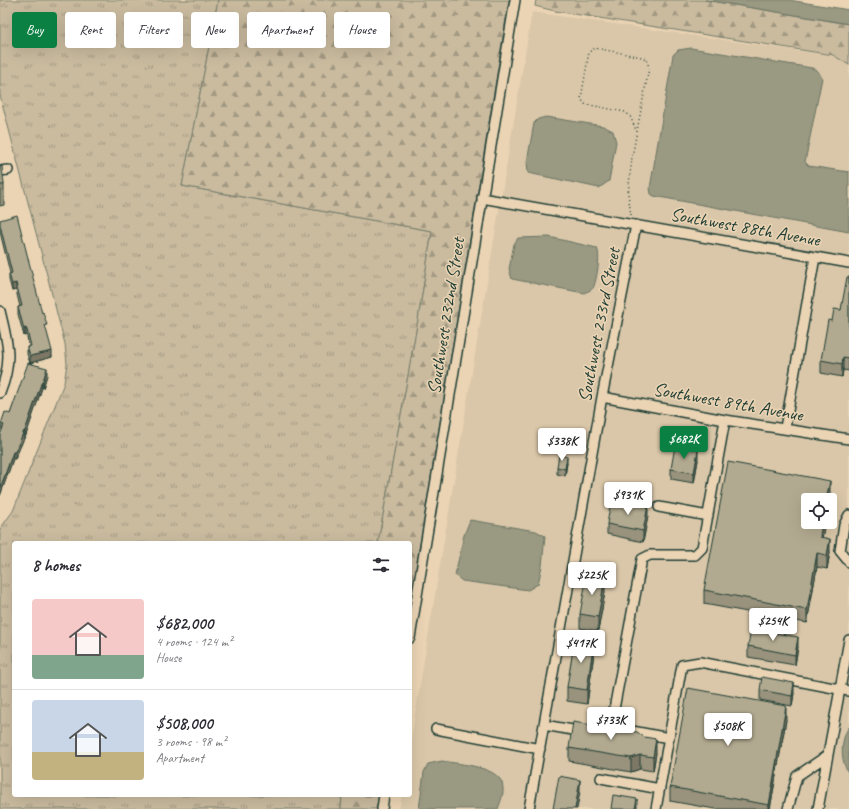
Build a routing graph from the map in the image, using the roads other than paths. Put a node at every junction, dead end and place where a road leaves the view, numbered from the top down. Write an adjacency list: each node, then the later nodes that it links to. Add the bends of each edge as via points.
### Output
1 (515, 0): 2 (street, Southwest 232nd Street)
2 (482, 198): 3 (street, Southwest 88th Avenue); 17 (street, Southwest 232nd Street)
3 (634, 225): 4 (street, Southwest 88th Avenue); 9 (street, Southwest 233rd Street)
4 (815, 257): 5 (street, Southwest 88th Avenue); 11 (street)
5 (849, 263)
6 (0, 312): 7 (street, via 7,340)
7 (4, 354): 8 (street, via 7,374)
8 (0, 393)
9 (602, 397): 10 (street, Southwest 89th Avenue); 20 (street, Southwest 233rd Street)
10 (726, 420): 11 (street, Southwest 89th Avenue); 15 (street)
11 (785, 428): 12 (street, Southwest 89th Avenue)
12 (849, 439)
13 (659, 507): 15 (street)
14 (849, 515): 16 (street, via 844,525 840,551)
15 (708, 516): 21 (street, via 702,548 695,555 650,555 642,559)
16 (849, 562)
17 (412, 626)
18 (849, 640): 19 (street)
19 (845, 690): 23 (street, via 700,662 682,665); 25 (street)
20 (544, 725): 21 (street, via 609,736); 24 (street, Southwest 233rd Street)
21 (611, 727): 23 (street)
22 (436, 729): 24 (street)
23 (669, 738): 27 (street)
24 (540, 749): 30 (street, Southwest 233rd Street)
25 (828, 755): 32 (street, via 797,776); 33 (street)
26 (601, 778): 27 (street)
27 (660, 789): 31 (street)
28 (384, 797): 29 (street)
29 (382, 809)
30 (529, 809)
31 (656, 809)
32 (788, 809)
33 (818, 809)

